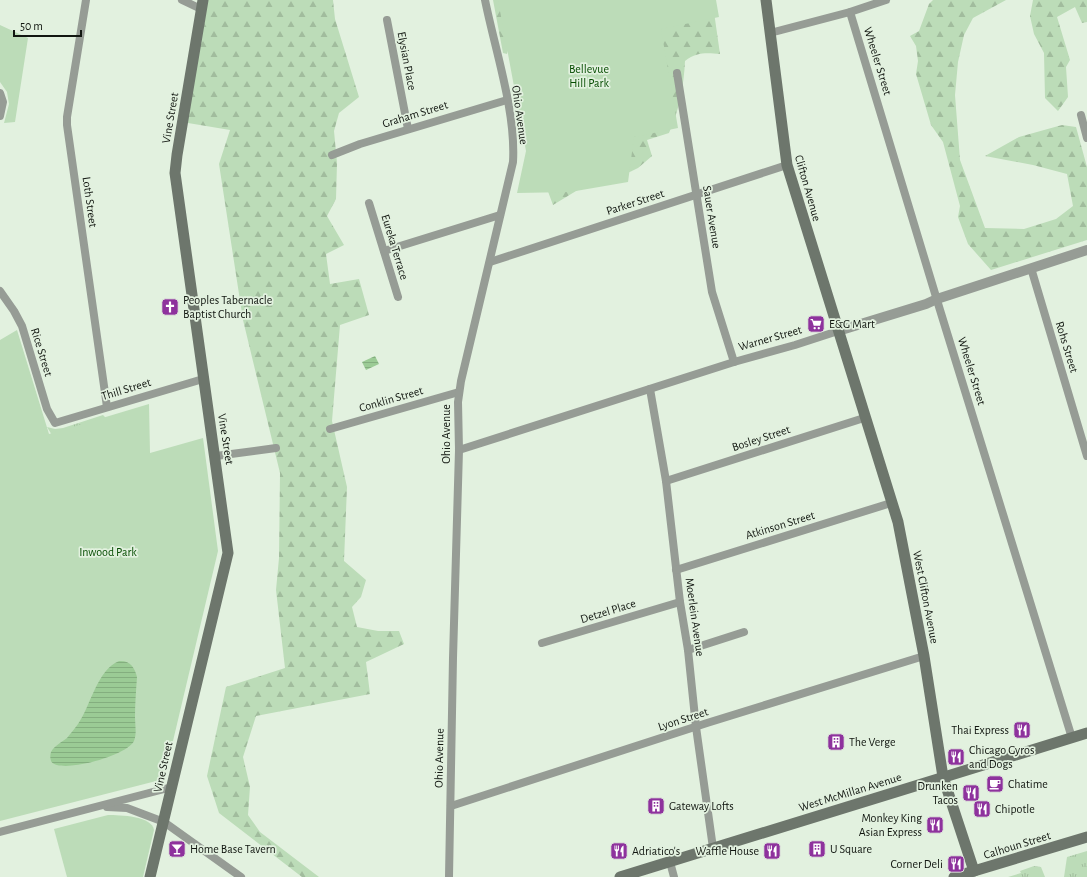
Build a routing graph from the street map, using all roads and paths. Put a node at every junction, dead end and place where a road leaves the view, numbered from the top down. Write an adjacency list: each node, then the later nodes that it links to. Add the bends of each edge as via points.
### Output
1 (86, 0): 34 (street, Loth Street, via 67,125)
2 (182, 0): 6 (street)
3 (485, 0): 12 (street, Ohio Avenue)
4 (766, 0): 9 (main road, Clifton Avenue)
5 (886, 0): 7 (street)
6 (202, 4): 31 (main road, Vine Street, via 175,173)
7 (850, 12): 9 (street); 28 (street, Wheeler Street)
8 (387, 20): 15 (street, Elysian Place)
9 (770, 33): 18 (main road, Clifton Avenue)
10 (676, 73): 19 (street, Sauer Avenue)
11 (0, 93): 14 (street, via 3,102)
12 (507, 100): 15 (street, Graham Street); 21 (street, Ohio Avenue, via 514,150)
13 (1081, 115): 16 (street)
14 (0, 116)
15 (408, 129): 17 (street, Graham Street)
16 (1087, 138)
17 (332, 156)
18 (786, 165): 19 (street, Parker Street); 29 (main road, Clifton Avenue)
19 (697, 195): 24 (street, Parker Street); 30 (street, Sauer Avenue, via 712,292)
20 (369, 203): 23 (street, Eureka Terrace)
21 (500, 215): 23 (street); 24 (street, Ohio Avenue)
22 (1087, 250): 25 (street, Warner Street)
23 (384, 251): 27 (street, Eureka Terrace)
24 (490, 262): 33 (street, Ohio Avenue)
25 (1031, 268): 28 (street, Warner Street); 41 (street, Rohs Street)
26 (0, 291): 36 (street, Rice Street, via 22,326 47,409)
27 (398, 298)
28 (937, 299): 29 (street, Warner Street); 52 (street, Wheeler Street)
29 (838, 331): 30 (street, Warner Street); 35 (main road, West Clifton Avenue)
30 (734, 362): 32 (street, Warner Street)
31 (203, 379): 34 (street, Thill Street); 40 (main road, Vine Street)
32 (650, 389): 39 (street, Warner Street); 42 (street, Moerlein Avenue)
33 (459, 392): 37 (street, Conklin Street); 39 (street, Ohio Avenue)
34 (107, 408): 36 (street, Thill Street)
35 (864, 418): 42 (street, Bosley Street); 43 (main road, West Clifton Avenue)
36 (55, 423)
37 (330, 428)
38 (276, 448): 40 (street)
39 (459, 450): 55 (street, Ohio Avenue)
40 (216, 456): 54 (main road, Vine Street, via 228,553)
41 (1087, 456)
42 (666, 481): 44 (street, Moerlein Avenue)
43 (891, 502): 44 (street, Atkinson Street); 49 (main road, West Clifton Avenue, via 898,522)
44 (676, 570): 45 (street, Moerlein Avenue)
45 (680, 602): 47 (street, Detzel Place); 48 (street, Moerlein Avenue)
46 (744, 632): 48 (street)
47 (542, 643)
48 (688, 650): 50 (street, Moerlein Avenue)
49 (924, 656): 50 (street, Lyon Street); 53 (main road, West Clifton Avenue)
50 (696, 727): 55 (street, Lyon Street); 60 (street, Moerlein Avenue)
51 (1087, 733): 52 (main road, West McMillan Avenue)
52 (1072, 738): 53 (main road, West McMillan Avenue)
53 (943, 777): 60 (main road, West McMillan Avenue); 62 (main road, West Clifton Avenue)
54 (172, 787): 56 (street); 57 (main road, Vine Street)
55 (451, 806): 65 (street, Ohio Avenue)
56 (96, 807): 57 (street, via 127,808); 58 (street)
57 (164, 822): 63 (main road, Vine Street); 64 (street)
58 (0, 832)
59 (1087, 837): 62 (main road, Calhoun Street)
60 (713, 848): 61 (main road, West McMillan Avenue)
61 (670, 862): 66 (main road, West McMillan Avenue); 67 (street)
62 (974, 871): 68 (main road, Calhoun Street)
63 (150, 877)
64 (241, 877)
65 (449, 877)
66 (620, 877)
67 (674, 877)
68 (954, 877)

